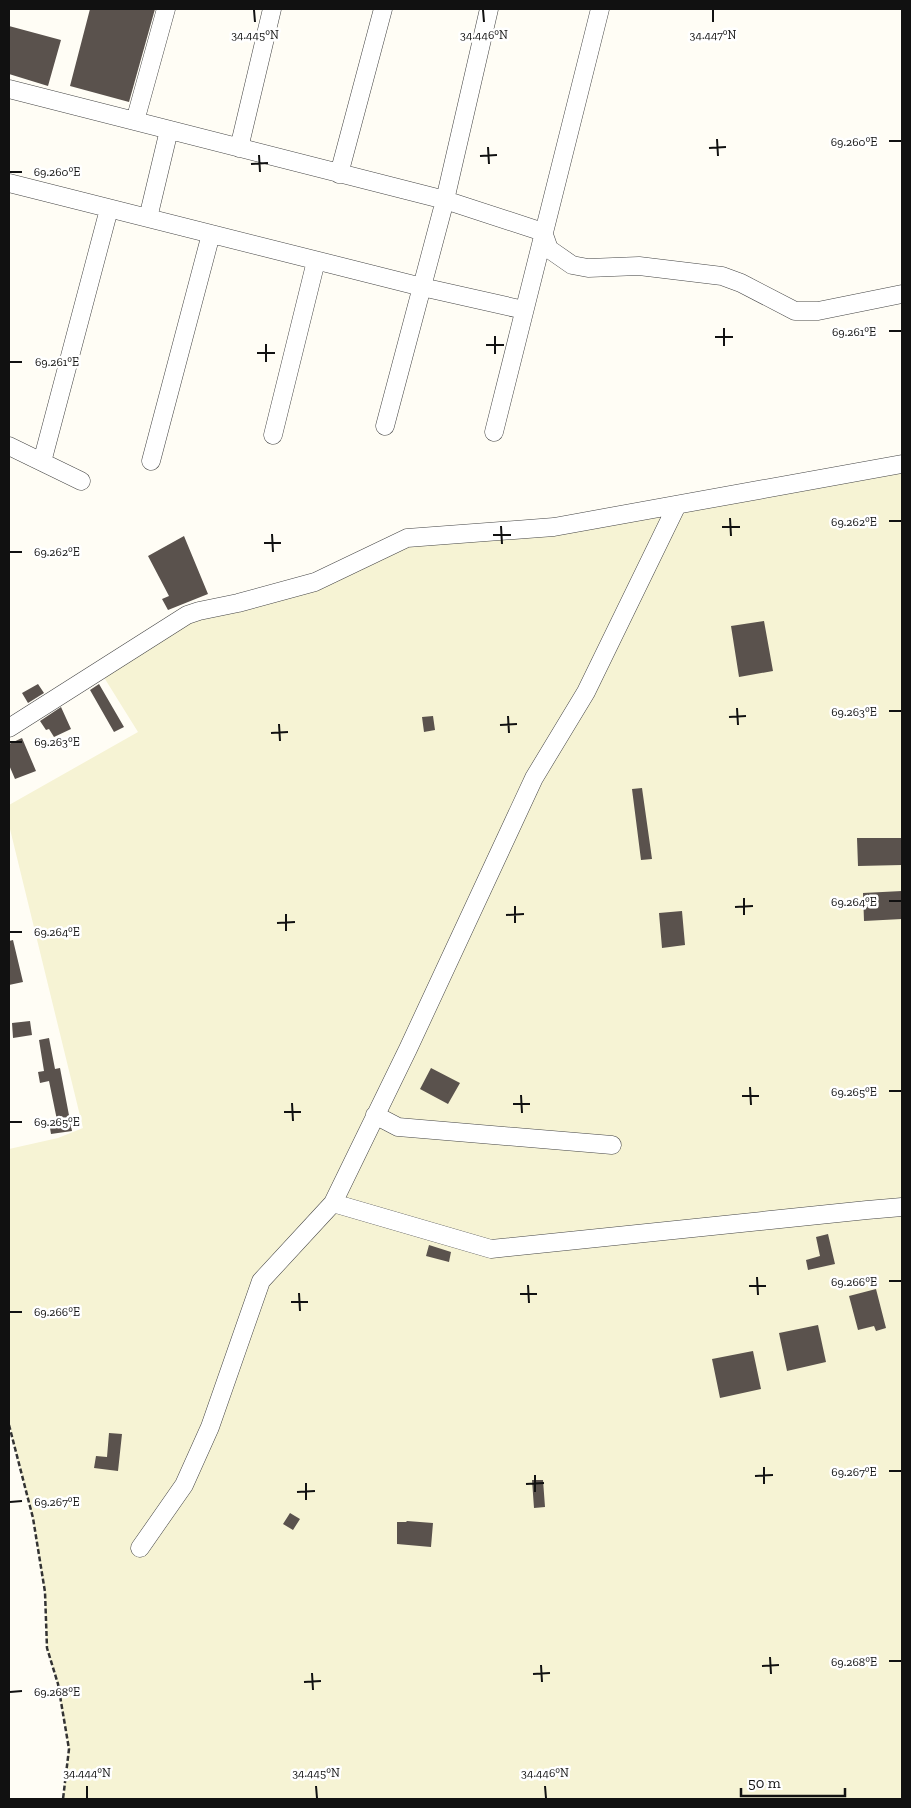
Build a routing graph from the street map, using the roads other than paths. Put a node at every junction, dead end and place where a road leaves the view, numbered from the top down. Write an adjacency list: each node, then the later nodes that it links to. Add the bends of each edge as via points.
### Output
1 (166, 9): 7 (street)
2 (272, 9): 9 (street)
3 (383, 9): 10 (street)
4 (490, 9): 12 (street)
5 (600, 9): 15 (street)
6 (9, 89): 7 (street)
7 (135, 121): 8 (street)
8 (169, 130): 9 (street); 14 (street)
9 (238, 148): 10 (street)
10 (339, 174): 12 (street)
11 (9, 183): 13 (street)
12 (445, 200): 15 (street); 18 (street)
13 (110, 209): 14 (street); 26 (street)
14 (148, 218): 16 (street)
15 (543, 232): 19 (street, via 549,249 572,265 588,268 639,266 722,276 795,311 818,312); 20 (street)
16 (211, 234): 17 (street); 25 (street)
17 (316, 261): 18 (street); 23 (street)
18 (422, 287): 20 (street); 21 (street)
19 (902, 294)
20 (524, 310): 22 (street)
21 (385, 426)
22 (494, 432)
23 (273, 435)
24 (9, 446): 26 (street)
25 (151, 461)
26 (42, 462): 28 (street)
27 (902, 464): 29 (street)
28 (81, 481)
29 (677, 505): 30 (street, via 554,527 407,538 315,582 187,615); 31 (street, via 586,692 534,778)
30 (9, 728)
31 (375, 1115): 32 (street, via 398,1127); 33 (street)
32 (612, 1145)
33 (333, 1203): 34 (street, via 491,1249); 35 (street, via 261,1281 210,1427 184,1485)
34 (902, 1207)
35 (140, 1548)

